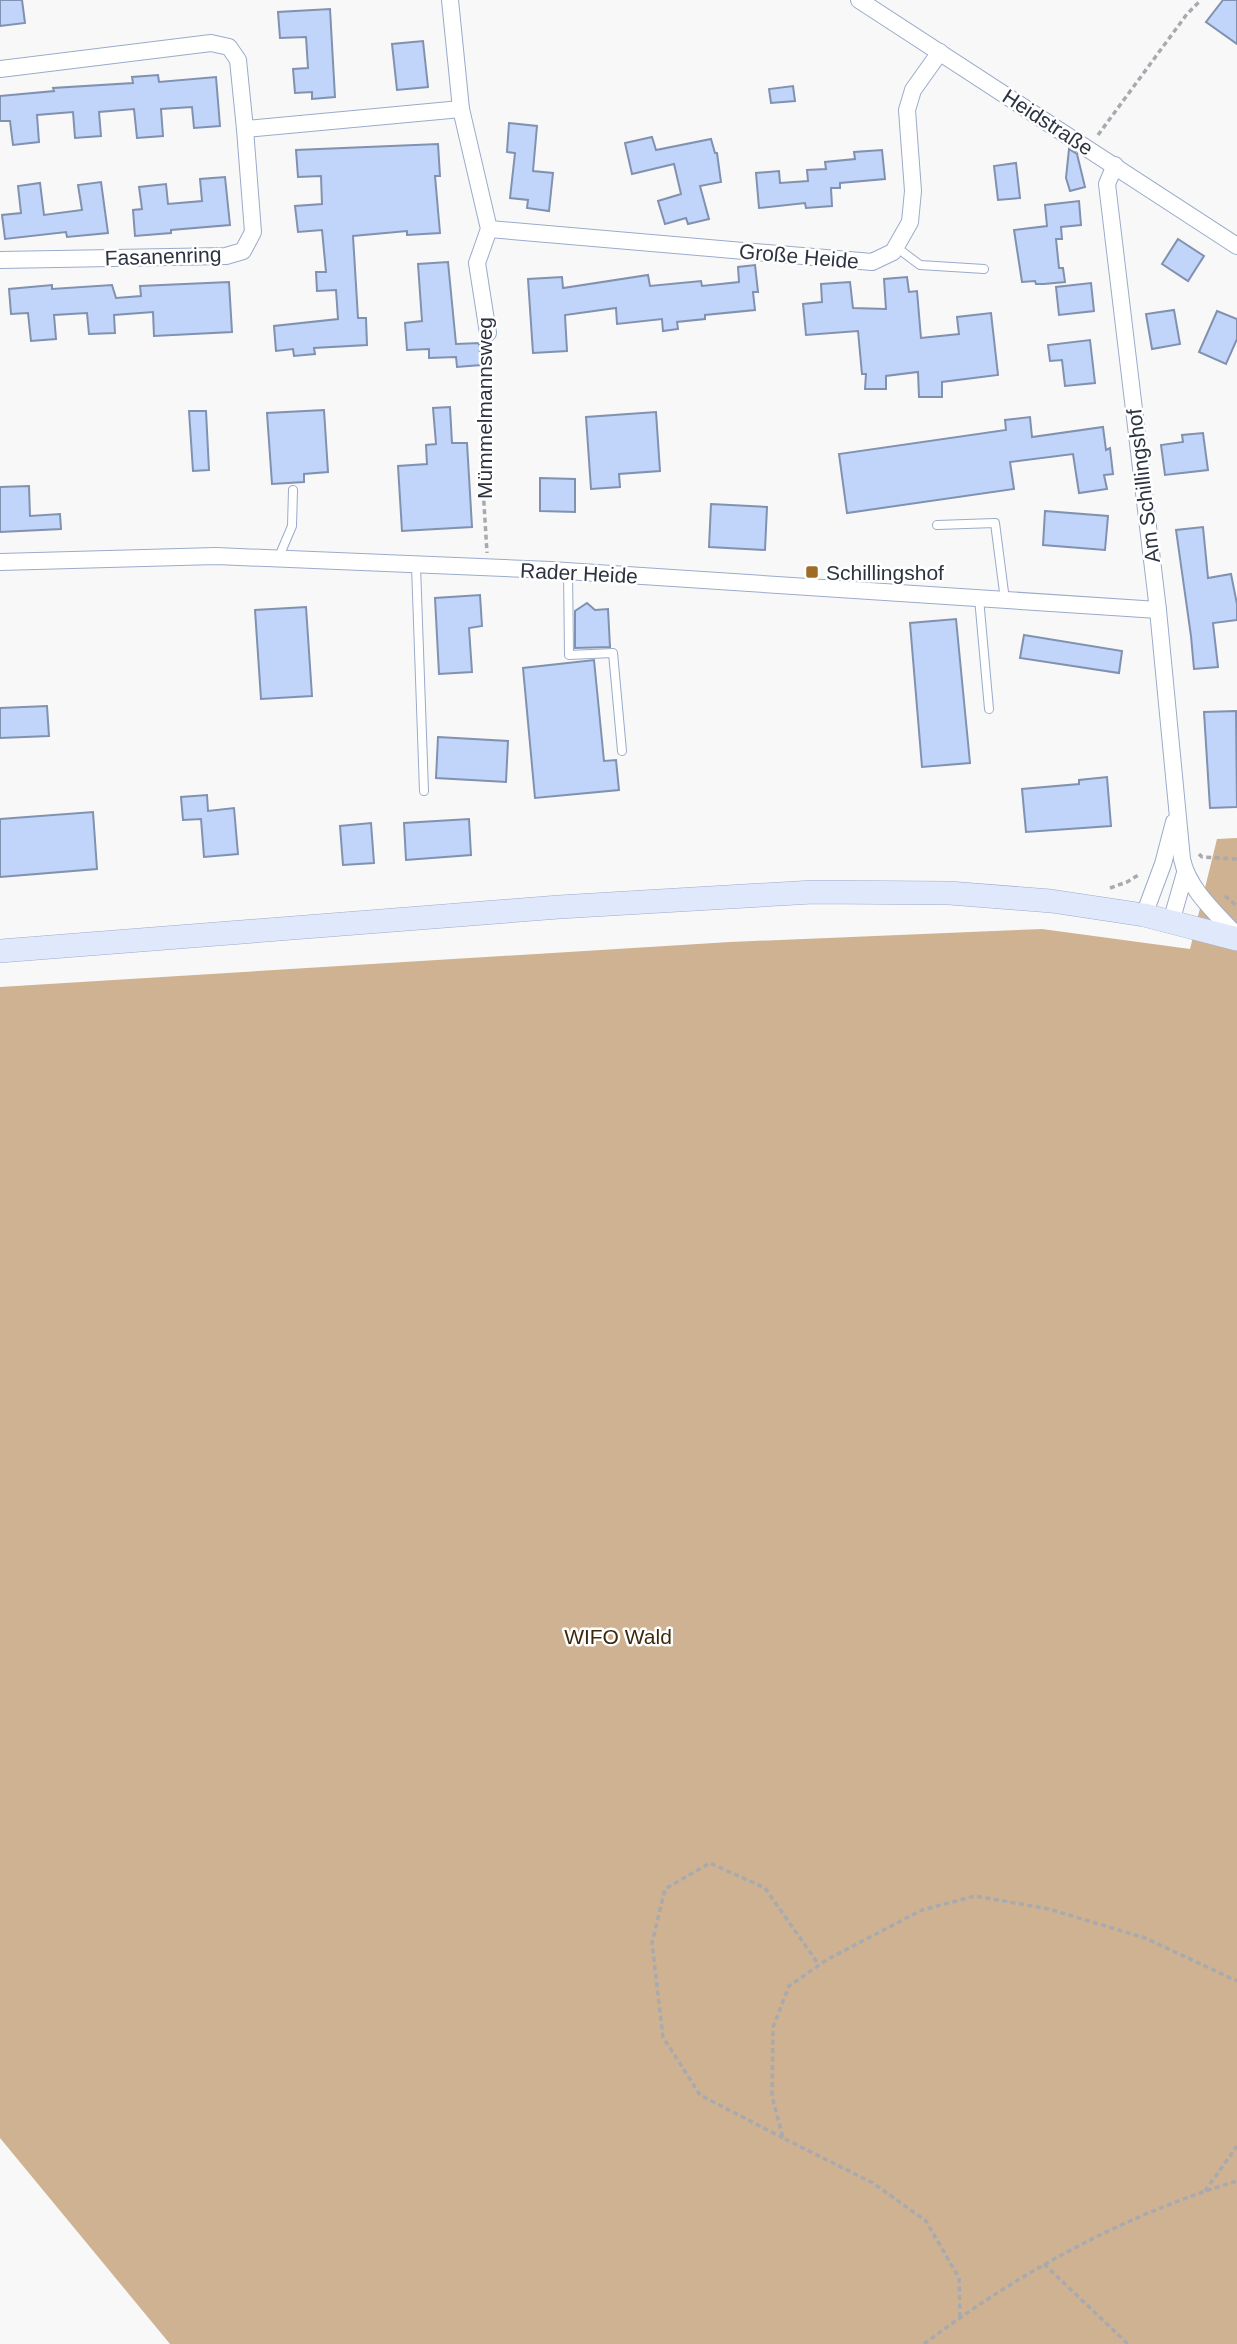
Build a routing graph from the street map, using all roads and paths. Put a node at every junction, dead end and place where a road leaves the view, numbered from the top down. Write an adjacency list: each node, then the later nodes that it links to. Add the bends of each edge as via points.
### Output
1 (450, 0): 6 (street)
2 (859, 0): 4 (street, Heidstraße)
3 (1201, 0): 8 (path)
4 (940, 52): 8 (street, Heidstraße); 12 (street, via 913,89 907,110 911,222)
5 (0, 69): 7 (street, Fasanenring, via 211,43 229,47 238,60)
6 (461, 109): 7 (street); 10 (street)
7 (245, 129): 13 (street, Fasanenring, via 253,232 243,251 226,256)
8 (1088, 148): 9 (street, Heidstraße)
9 (1115, 166): 11 (street, Heidstraße); 25 (street, Am Schillingshof, via 1107,184)
10 (489, 229): 12 (street, Große Heide, via 872,262); 15 (street, Mümmelmannsweg, via 477,263)
11 (1237, 246)
12 (896, 247): 14 (lane, via 920,265)
13 (0, 260)
14 (984, 269)
15 (488, 333): 21 (path, Mümmelmannsweg, via 481,455)
16 (293, 490): 18 (lane, via 292,526)
17 (937, 525): 24 (lane, via 995,523)
18 (278, 559): 19 (street, Rader Heide, via 216,556); 20 (street, Rader Heide)
19 (0, 562)
20 (416, 566): 21 (street, Rader Heide); 28 (lane)
21 (488, 569): 22 (street, Rader Heide)
22 (568, 571): 23 (street, Rader Heide); 27 (lane, via 569,655 613,653)
23 (979, 598): 24 (street, Rader Heide); 26 (lane)
24 (1005, 600): 25 (street, Rader Heide)
25 (1158, 610): 29 (street, Am Schillingshof)
26 (989, 709)
27 (622, 751)
28 (424, 791)
29 (1177, 809): 30 (street, Am Schillingshof); 33 (street, Am Schillingshof)
30 (1179, 831): 31 (path, via 1202,858); 32 (street, Am Schillingshof)
31 (1237, 859)
32 (1185, 873): 34 (street, Am Schillingshof); 35 (street, Am Schillingshof)
33 (1144, 915): 34 (main road); 36 (main road, via 949,893 813,892)
34 (1171, 922): 35 (main road)
35 (1237, 938)
36 (0, 951)
37 (819, 1965): 38 (path, via 922,1910 975,1896 1049,1909 1145,1938); 39 (path, via 789,1986 773,2027 772,2096); 39 (path, via 765,1888 710,1863 665,1889 652,1944 663,2037 700,2095)
38 (1237, 1981)
39 (783, 2138): 44 (path, via 873,2183 926,2221 959,2278)
40 (1237, 2146): 42 (path)
41 (1237, 2181): 42 (path)
42 (1203, 2192): 43 (path, via 1143,2215)
43 (1044, 2264): 44 (path); 46 (path)
44 (960, 2317): 45 (path)
45 (924, 2344)
46 (1128, 2344)

